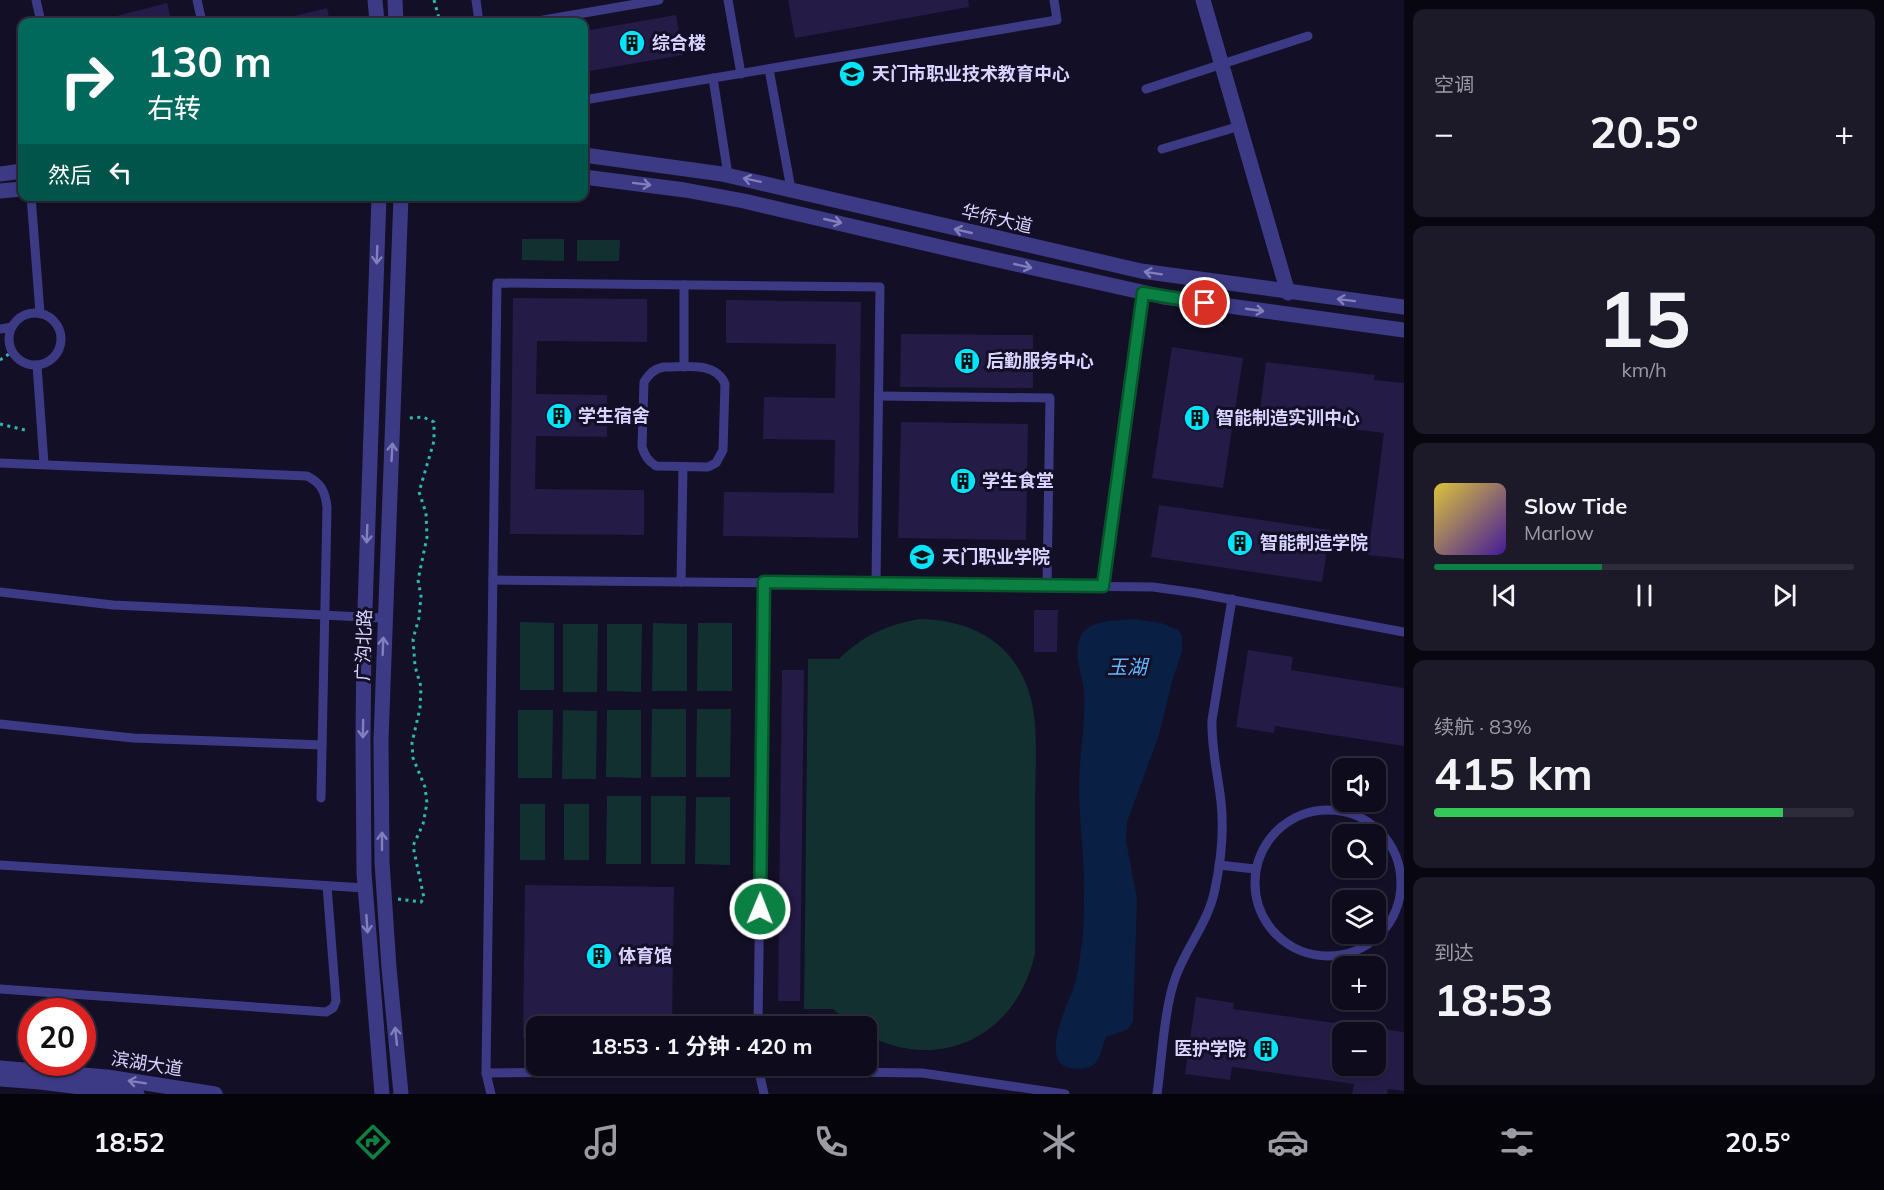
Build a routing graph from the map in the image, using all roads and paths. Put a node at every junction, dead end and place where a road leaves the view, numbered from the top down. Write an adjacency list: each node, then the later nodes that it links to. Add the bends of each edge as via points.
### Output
1 (36, 0): 11 (lane)
2 (197, 0): 12 (lane)
3 (375, 0): 13 (street)
4 (395, 0): 14 (street)
5 (434, 0): 15 (path)
6 (476, 0): 16 (lane)
7 (659, 0): 17 (lane)
8 (728, 0): 21 (lane)
9 (1054, 0): 20 (lane, via 1057,20)
10 (1203, 0): 19 (street)
11 (40, 18)
12 (201, 18)
13 (376, 18)
14 (396, 18)
15 (439, 18)
16 (478, 18)
17 (555, 18)
18 (1308, 36): 19 (lane)
19 (1222, 64): 23 (lane); 25 (street)
20 (769, 69): 21 (lane); 33 (lane)
21 (741, 74): 22 (lane)
22 (712, 78): 24 (lane); 30 (lane)
23 (1146, 89)
24 (588, 99)
25 (1240, 126): 26 (lane); 40 (street)
26 (1162, 149)
27 (588, 155): 30 (street, 华侨大道)
28 (18, 172): 29 (street)
29 (0, 174)
30 (728, 175): 33 (street, 华侨大道, one-way to 30)
31 (588, 178): 39 (street, one-way to 39, via 744,201)
32 (18, 189): 34 (street)
33 (791, 189): 40 (street, 华侨大道, one-way to 33, via 1141,271)
34 (0, 191)
35 (31, 201): 42 (lane)
36 (379, 201): 66 (street, 广沟北路, one-way to 66)
37 (401, 201): 51 (street, 广沟北路)
38 (684, 285): 49 (lane); 50 (lane, via 880,287); 57 (lane, via 497,283)
39 (1143, 293): 45 (street, one-way to 45); 62 (lane)
40 (1288, 293): 41 (street, 华侨大道, one-way to 40)
41 (1404, 307)
42 (40, 313): 43 (lane, via 24,315); 48 (lane, via 55,322 61,338 56,354)
43 (12, 327): 44 (lane); 46 (lane)
44 (0, 329)
45 (1404, 330)
46 (12, 352): 47 (path); 48 (lane, via 25,363)
47 (0, 360)
48 (37, 364): 53 (lane)
49 (684, 367): 56 (lane, via 656,369 644,382 642,447 649,462 656,466); 56 (lane, via 708,368 722,376 724,406 721,456 708,467)
50 (879, 396): 60 (lane); 61 (lane, via 1050,398)
51 (393, 418): 67 (street, 广沟北路, one-way to 51); 77 (path, via 423,417 434,422 434,441 419,492 426,513 427,537 418,580 419,618 413,639 421,687 413,758 427,803 413,846 424,898 421,902)
52 (0, 424): 53 (path)
53 (42, 434): 55 (lane)
54 (0, 463): 55 (lane)
55 (44, 464): 65 (lane, via 307,476 318,482 326,495)
56 (682, 467): 58 (lane)
57 (493, 580): 58 (lane); 83 (lane)
58 (681, 582): 59 (lane)
59 (764, 582): 60 (lane); 79 (lane)
60 (876, 584): 61 (lane)
61 (1047, 586): 62 (lane)
62 (1103, 586): 64 (lane, via 1153,587)
63 (0, 592): 65 (lane, via 112,605)
64 (1232, 600): 68 (lane); 73 (lane, via 1211,739 1222,804)
65 (325, 615): 66 (lane); 70 (lane)
66 (365, 617): 67 (lane); 76 (street, 广沟北路, one-way to 76)
67 (384, 618): 77 (street, 广沟北路, one-way to 67, via 381,751)
68 (1404, 632)
69 (0, 724): 70 (lane, via 133,738)
70 (322, 745): 71 (lane)
71 (321, 798)
72 (0, 865): 75 (lane)
73 (1219, 865): 74 (lane); 95 (lane, via 1208,915 1180,965 1173,987)
74 (1255, 868): 74 (lane, via 1264,846 1279,827 1300,814 1324,809 1348,811 1370,821 1387,838 1398,859 1402,883 1398,907 1386,929 1368,945 1345,954 1320,956 1297,950 1277,936 1262,916 1255,893)
75 (327, 886): 76 (lane); 78 (lane, via 336,1001 326,1012)
76 (365, 888): 89 (street, 广沟北路, one-way to 89)
77 (384, 897): 90 (street, 广沟北路, one-way to 77)
78 (0, 989)
79 (758, 1016)
80 (0, 1068): 88 (street, 滨湖大道, one-way to 80, via 107,1077)
81 (526, 1072): 83 (lane)
82 (877, 1072): 86 (lane, via 922,1073)
83 (486, 1073): 91 (lane)
84 (760, 1076): 92 (lane)
85 (0, 1079): 87 (street, 滨湖大道)
86 (993, 1083): 93 (lane); 94 (lane)
87 (137, 1094)
88 (215, 1094)
89 (382, 1094)
90 (401, 1094)
91 (491, 1094)
92 (764, 1094)
93 (996, 1094)
94 (1065, 1094)
95 (1157, 1094)

